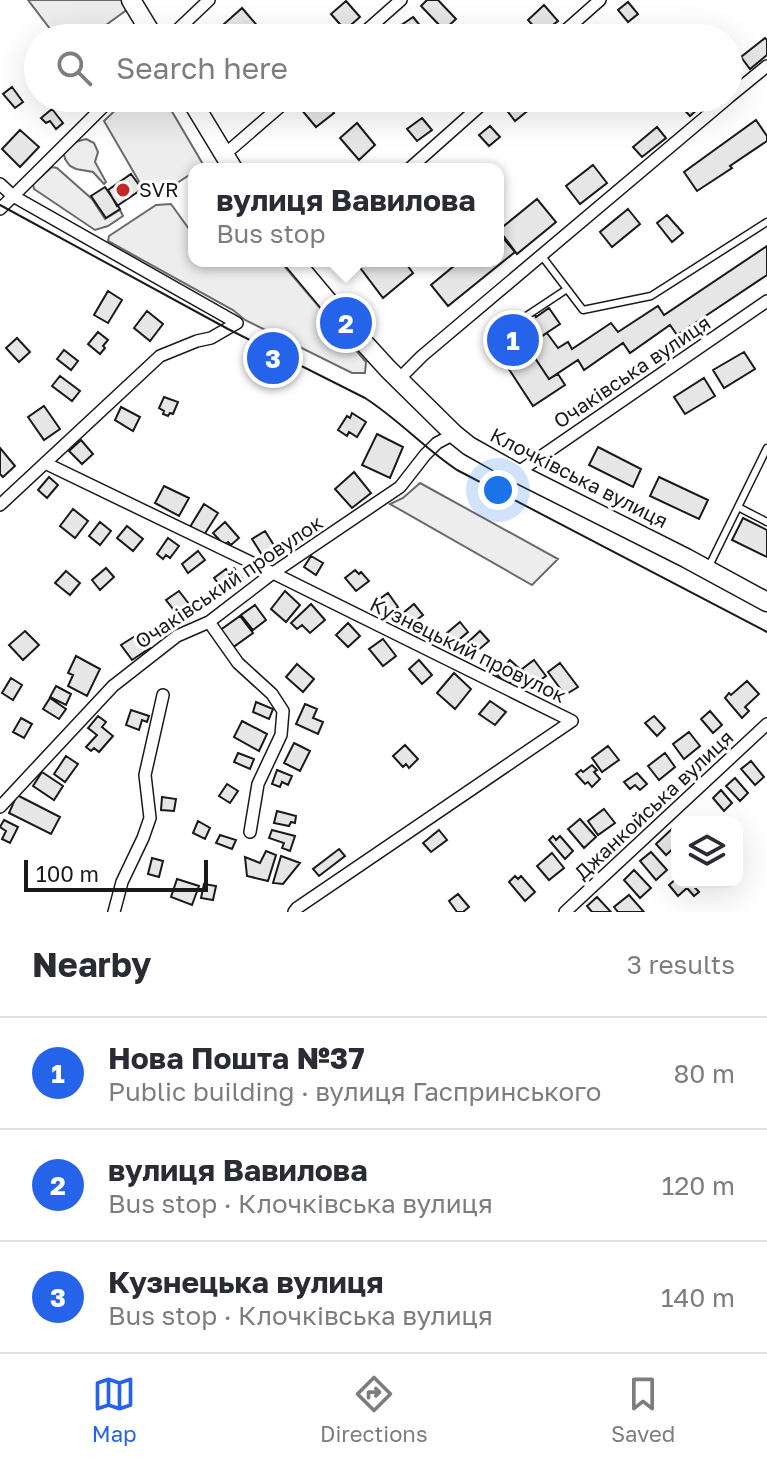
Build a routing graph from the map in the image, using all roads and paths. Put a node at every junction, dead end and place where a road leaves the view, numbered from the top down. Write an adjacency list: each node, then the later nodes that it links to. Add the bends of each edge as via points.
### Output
1 (131, 0): 5 (main road)
2 (209, 0): 6 (street)
3 (401, 0): 7 (street)
4 (600, 0): 8 (street)
5 (146, 24)
6 (184, 24)
7 (374, 24)
8 (573, 24)
9 (767, 66): 10 (street)
10 (743, 86)
11 (98, 112): 19 (street)
12 (198, 112): 16 (main road)
13 (276, 112): 16 (street)
14 (473, 112): 17 (street)
15 (712, 112): 22 (street)
16 (228, 162)
17 (416, 163)
18 (0, 184): 19 (street)
19 (13, 196): 20 (street); 30 (street, via 237,323 160,356)
20 (0, 209)
21 (767, 222): 24 (lane, via 651,296 583,310)
22 (541, 255): 24 (lane); 27 (street)
23 (301, 267): 27 (main road, Клочківська вулиця)
24 (567, 289): 26 (lane)
25 (767, 301): 31 (street, Очаківська вулиця)
26 (499, 334)
27 (398, 380): 28 (main road, Клочківська вулиця)
28 (454, 434): 31 (main road, Клочківська вулиця); 36 (street, Очаківський провулок, via 437,443 400,487)
29 (767, 448): 33 (lane)
30 (45, 463): 32 (street); 36 (street, Кузнецький провулок)
31 (517, 473): 35 (main road, Клочківська вулиця)
32 (0, 505)
33 (738, 507): 34 (lane); 35 (lane)
34 (767, 522)
35 (707, 569): 37 (main road, Клочківська вулиця)
36 (273, 573): 38 (street, Очаківський провулок); 44 (street, Кузнецький провулок, via 572,721)
37 (767, 602)
38 (209, 622): 41 (street, Очаківський провулок, via 177,636 113,686); 42 (street, via 283,711 281,735 258,784)
39 (163, 695): 43 (street, via 145,775 150,818)
40 (767, 724): 45 (street, Джанкойська вулиця)
41 (0, 807)
42 (250, 832)
43 (114, 912)
44 (294, 912)
45 (565, 912)

